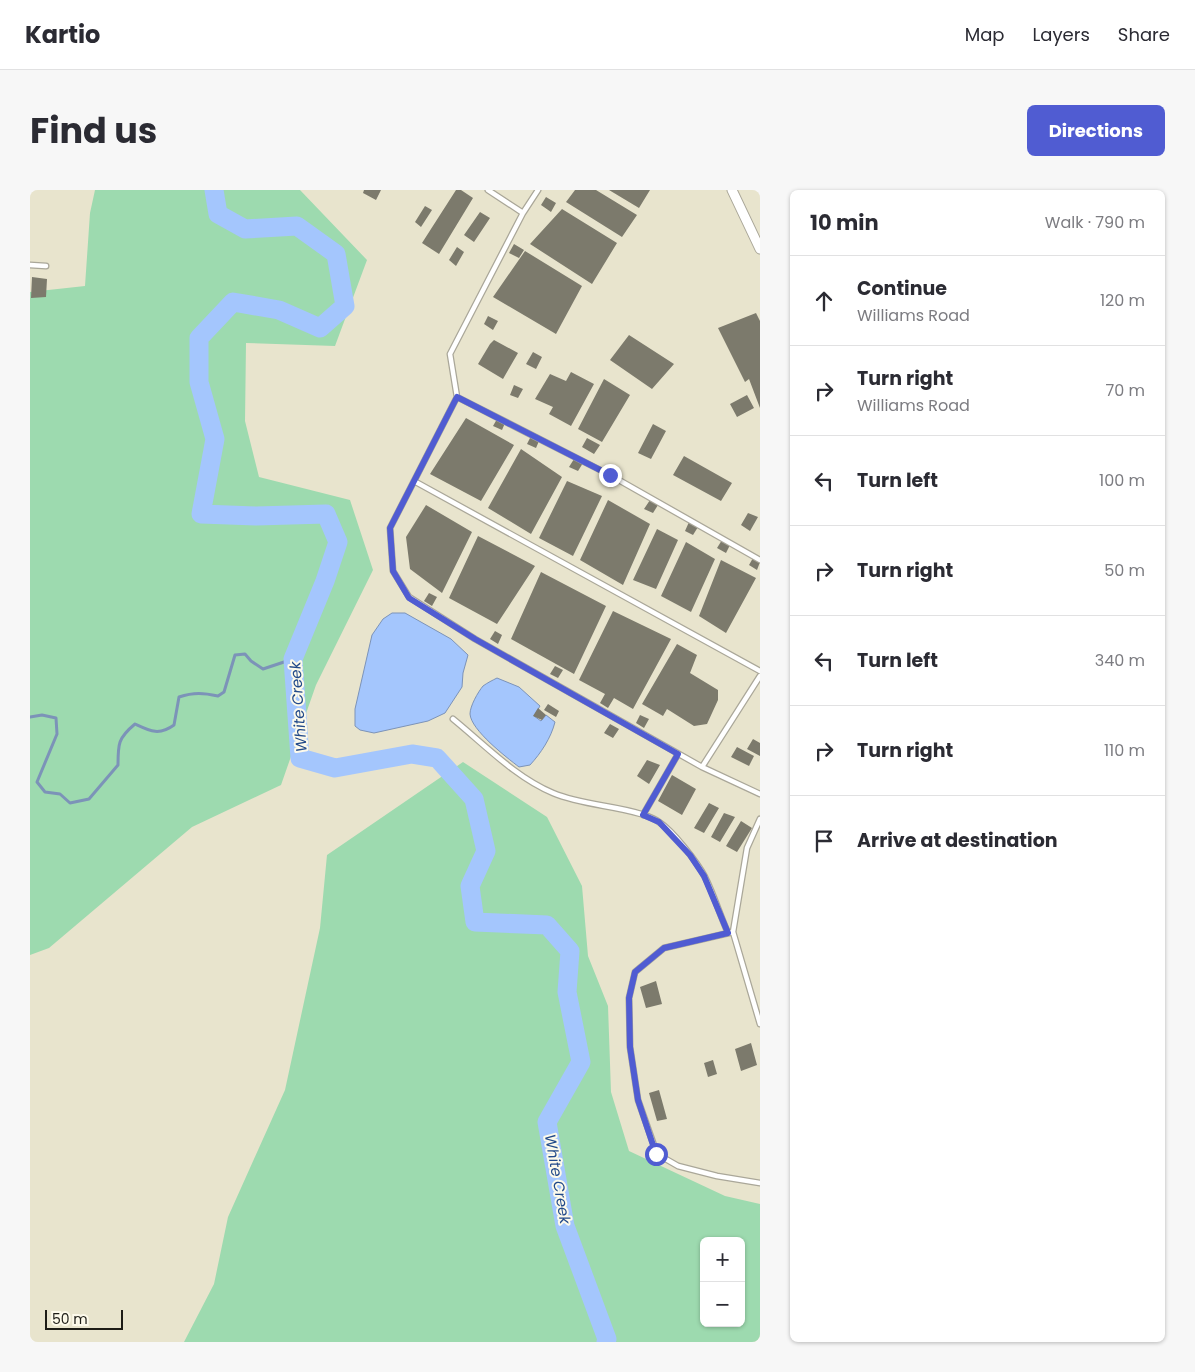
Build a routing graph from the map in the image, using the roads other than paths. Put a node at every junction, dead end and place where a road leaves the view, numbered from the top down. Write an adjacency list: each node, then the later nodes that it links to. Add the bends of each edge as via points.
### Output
1 (488, 190): 4 (lane)
2 (538, 190): 4 (lane)
3 (732, 190): 5 (street)
4 (523, 213): 8 (lane, via 450,354)
5 (760, 249)
6 (30, 264): 7 (lane)
7 (46, 266)
8 (457, 397): 9 (lane); 10 (lane, via 610,475)
9 (414, 481): 11 (lane); 14 (lane, via 390,528 393,571 409,598)
10 (760, 560)
11 (760, 671)
12 (760, 676): 15 (lane)
13 (453, 719): 17 (lane, via 493,754 536,784 589,804)
14 (678, 754): 15 (lane); 17 (lane)
15 (702, 767): 16 (lane)
16 (760, 794)
17 (643, 815): 19 (lane, via 659,822 690,855)
18 (760, 819): 19 (lane, via 747,848)
19 (731, 932): 20 (lane); 21 (lane, via 664,948 635,972 629,998 630,1047 638,1100 656,1154 678,1166)
20 (760, 1024)
21 (760, 1184)

